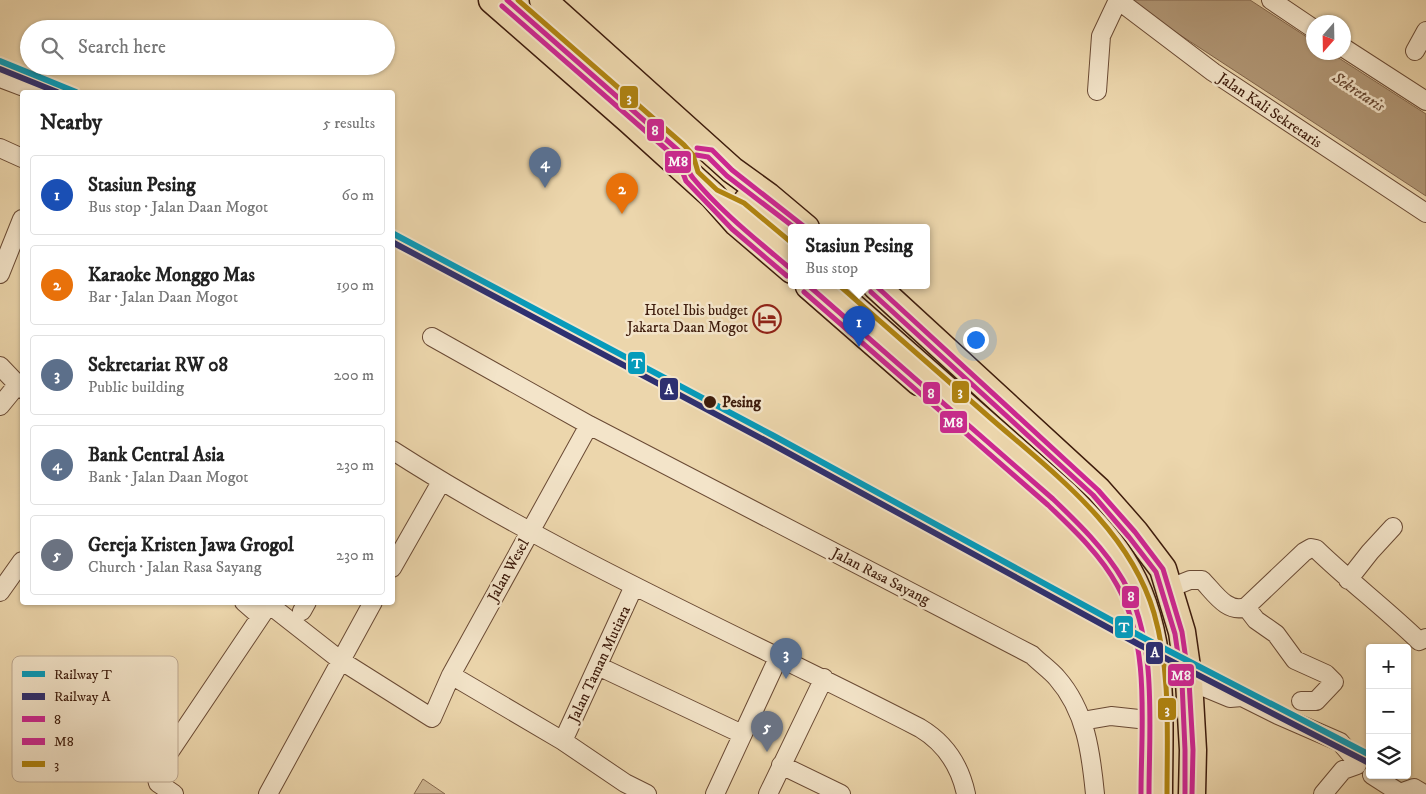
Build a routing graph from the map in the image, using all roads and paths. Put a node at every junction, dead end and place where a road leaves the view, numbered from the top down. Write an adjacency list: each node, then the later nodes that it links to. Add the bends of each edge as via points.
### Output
1 (492, 0): 18 (highway, via 713,196 740,209)
2 (1118, 0): 11 (street, via 1102,36); 15 (street, Jalan Kali Sekretaris, via 1213,72)
3 (1271, 0): 5 (street)
4 (547, 1): 17 (highway, via 732,170 747,201)
5 (1306, 24)
6 (1426, 31): 7 (street)
7 (1415, 51)
8 (1351, 53): 12 (street)
9 (0, 78): 10 (street)
10 (32, 90)
11 (1097, 91)
12 (1426, 101)
13 (0, 148): 14 (street)
14 (20, 157)
15 (1426, 213)
16 (20, 224): 19 (street)
17 (788, 242)
18 (788, 243)
19 (10, 251): 20 (street)
20 (0, 274)
21 (812, 289): 33 (highway)
22 (832, 289): 73 (highway, bridge, via 1065,494 1101,531 1123,562 1147,616 1156,657)
23 (845, 289): 74 (highway, via 1075,492 1109,525 1139,569 1163,644 1168,695)
24 (879, 289): 31 (highway)
25 (432, 337): 29 (street, Jalan Rasa Sayang)
26 (0, 366): 27 (street)
27 (20, 387): 28 (street)
28 (0, 406)
29 (589, 424): 37 (street, Jalan Wesel); 56 (street, Jalan Rasa Sayang, via 1032,655 1058,679)
30 (395, 452): 32 (street, Jalan Taman Mutiara)
31 (1064, 457): 33 (highway, via 1059,480 1043,486); 34 (highway)
32 (441, 482): 37 (street, Jalan Taman Mutiara); 38 (street)
33 (1035, 484): 35 (highway)
34 (1098, 490): 35 (highway, via 1076,493); 42 (highway, via 1135,532 1157,562)
35 (1065, 511): 55 (highway, via 1113,567 1130,593 1145,657)
36 (1393, 528): 40 (street)
37 (530, 530): 41 (street, Jalan Taman Mutiara); 51 (street, Jalan Wesel)
38 (395, 559)
39 (20, 564): 43 (street)
40 (1348, 580): 45 (street, via 1316,549 1311,548); 47 (street, via 1383,606 1419,641)
41 (634, 586): 48 (street, Jalan Taman Mutiara); 50 (street, Jalan Taman Mutiara)
42 (1170, 588): 45 (street, via 1190,580 1202,580 1228,606 1238,610); 53 (highway, via 1182,632)
43 (0, 592)
44 (371, 605): 49 (street)
45 (1246, 607): 54 (street, via 1256,620 1276,634 1296,661 1326,674 1334,682 1316,701)
46 (265, 608): 49 (street); 58 (street)
47 (1426, 628)
48 (779, 656): 52 (street, Jalan Taman Mutiara); 57 (street)
49 (340, 660): 51 (street, Jalan Wesel, via 432,718); 64 (street)
50 (598, 666): 57 (street); 59 (street, Jalan Taman Mutiara)
51 (455, 677): 59 (street)
52 (824, 678): 60 (street); 70 (street, Jalan Taman Mutiara, via 926,731 953,759)
53 (1189, 681): 61 (street, via 1230,698 1242,697 1340,742); 75 (highway)
54 (1301, 702)
55 (1148, 720): 56 (street, via 1111,716); 72 (highway)
56 (1082, 721): 71 (street, Jalan Rasa Sayang, via 1091,752)
57 (742, 734): 67 (street)
58 (178, 739)
59 (564, 741): 66 (street)
60 (781, 765): 68 (street); 69 (street)
61 (1366, 771): 76 (street, via 1343,770)
62 (1378, 779): 77 (street)
63 (158, 782): 65 (street)
64 (270, 790)
65 (174, 794)
66 (647, 794)
67 (715, 794)
68 (768, 794)
69 (841, 794)
70 (966, 794)
71 (1095, 794)
72 (1148, 794)
73 (1159, 794)
74 (1168, 794)
75 (1192, 794)
76 (1323, 794)
77 (1400, 794): 78 (street, via 1414,788)
78 (1424, 794)

